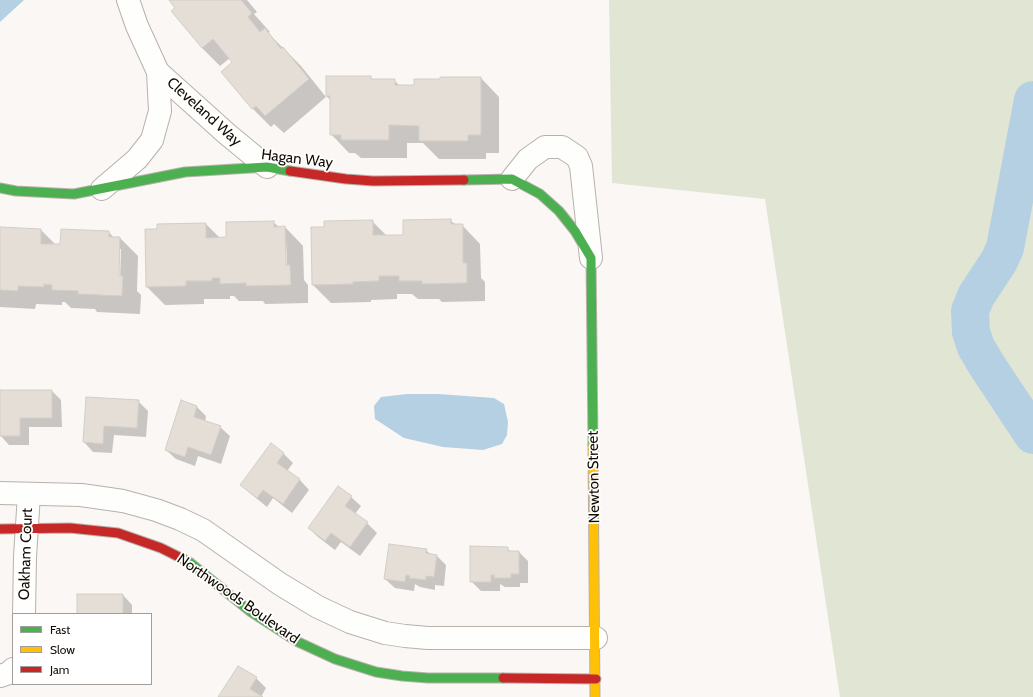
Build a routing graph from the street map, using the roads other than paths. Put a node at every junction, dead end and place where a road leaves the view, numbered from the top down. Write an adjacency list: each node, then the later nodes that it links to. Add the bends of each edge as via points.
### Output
1 (128, 0): 2 (street, Cleveland Way)
2 (158, 72): 3 (street, Cleveland Way); 6 (street, Cleveland Way, via 160,112 152,140 136,159)
3 (267, 167): 4 (street, Hagan Way, via 346,180); 6 (street, Hagan Way, via 185,172)
4 (512, 179): 7 (street, Hagan Way, via 540,194); 8 (street, Newton Street, via 528,159 545,147 562,147 577,157 581,166)
5 (0, 188): 6 (street, Hagan Way, via 67,194)
6 (102, 189)
7 (560, 211): 8 (street, Newton Street)
8 (591, 258): 14 (street, Newton Street)
9 (0, 493): 10 (street)
10 (29, 494): 12 (street, Oakham Court); 14 (street, via 81,495 123,501 180,519 203,530 280,584 318,607 350,622 385,632 428,638)
11 (0, 528): 12 (street, Northwoods Boulevard)
12 (27, 528): 13 (street, Oakham Court); 17 (street, Northwoods Boulevard, via 70,528 118,533 161,548 188,561 251,612 296,641 335,659 376,672 428,678)
13 (24, 613)
14 (596, 638): 17 (street, Newton Street)
15 (12, 670): 16 (street)
16 (0, 676)
17 (596, 679): 18 (street, Newton Street)
18 (596, 697)

